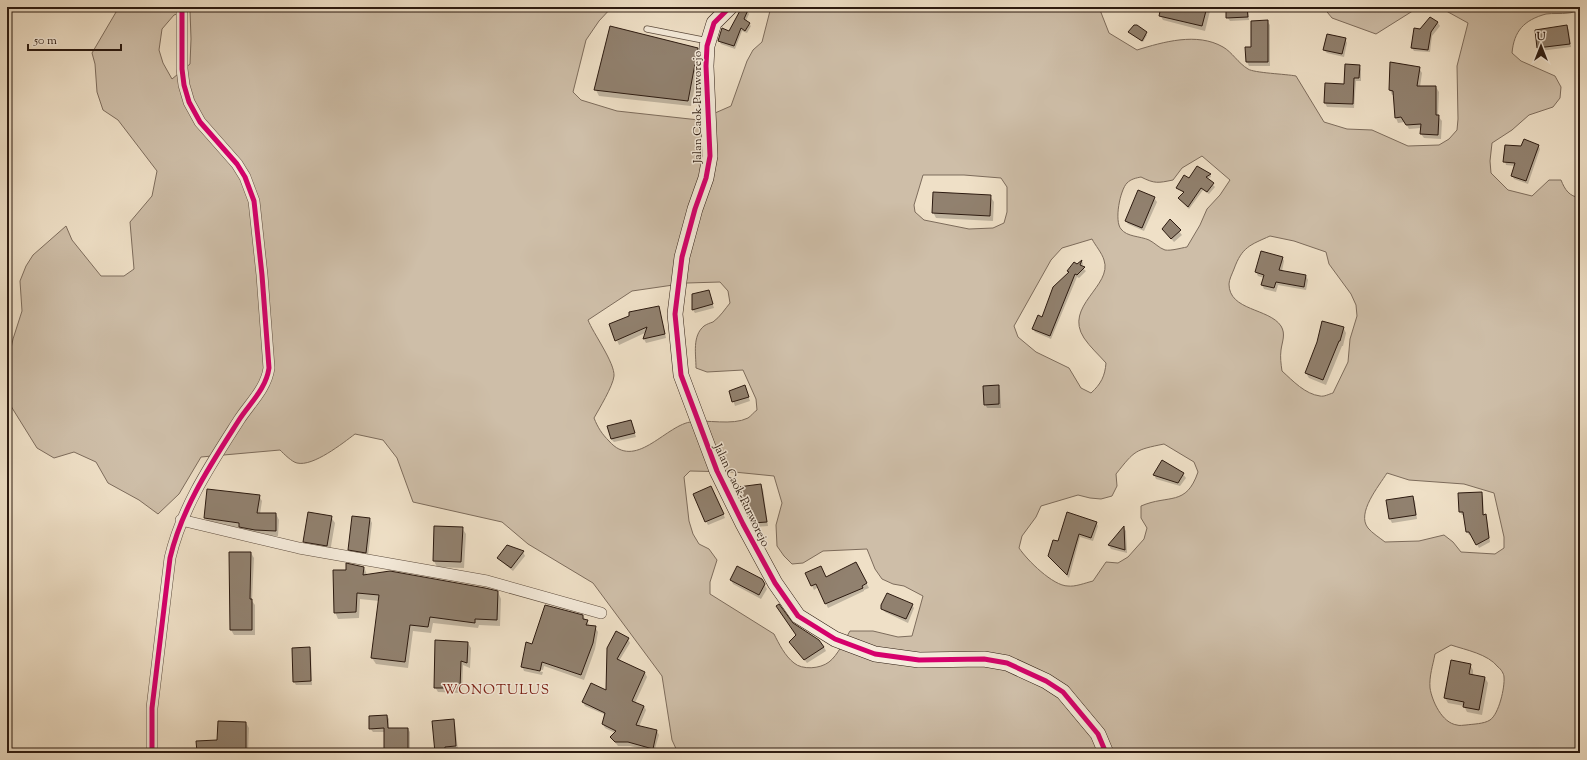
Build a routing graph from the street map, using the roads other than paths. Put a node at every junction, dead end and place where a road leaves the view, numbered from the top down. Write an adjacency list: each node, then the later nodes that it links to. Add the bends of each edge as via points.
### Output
1 (182, 7): 5 (street, via 182,69 189,102 200,122 237,164 254,201 269,368 266,380 195,492)
2 (730, 7): 4 (street, Jalan Caok-Purworejo, via 714,23)
3 (647, 29): 4 (lane)
4 (708, 41): 8 (street, Jalan Caok-Purworejo, via 706,66 710,156 706,178 682,257 675,314 681,375 717,471 775,583 798,616 835,639 875,654 919,660 984,659 1007,663 1046,681 1063,692 1083,714 1098,734)
5 (186, 522): 6 (street, via 306,549 487,581); 7 (street, via 170,558 152,708)
6 (602, 613)
7 (152, 753)
8 (1106, 753)

